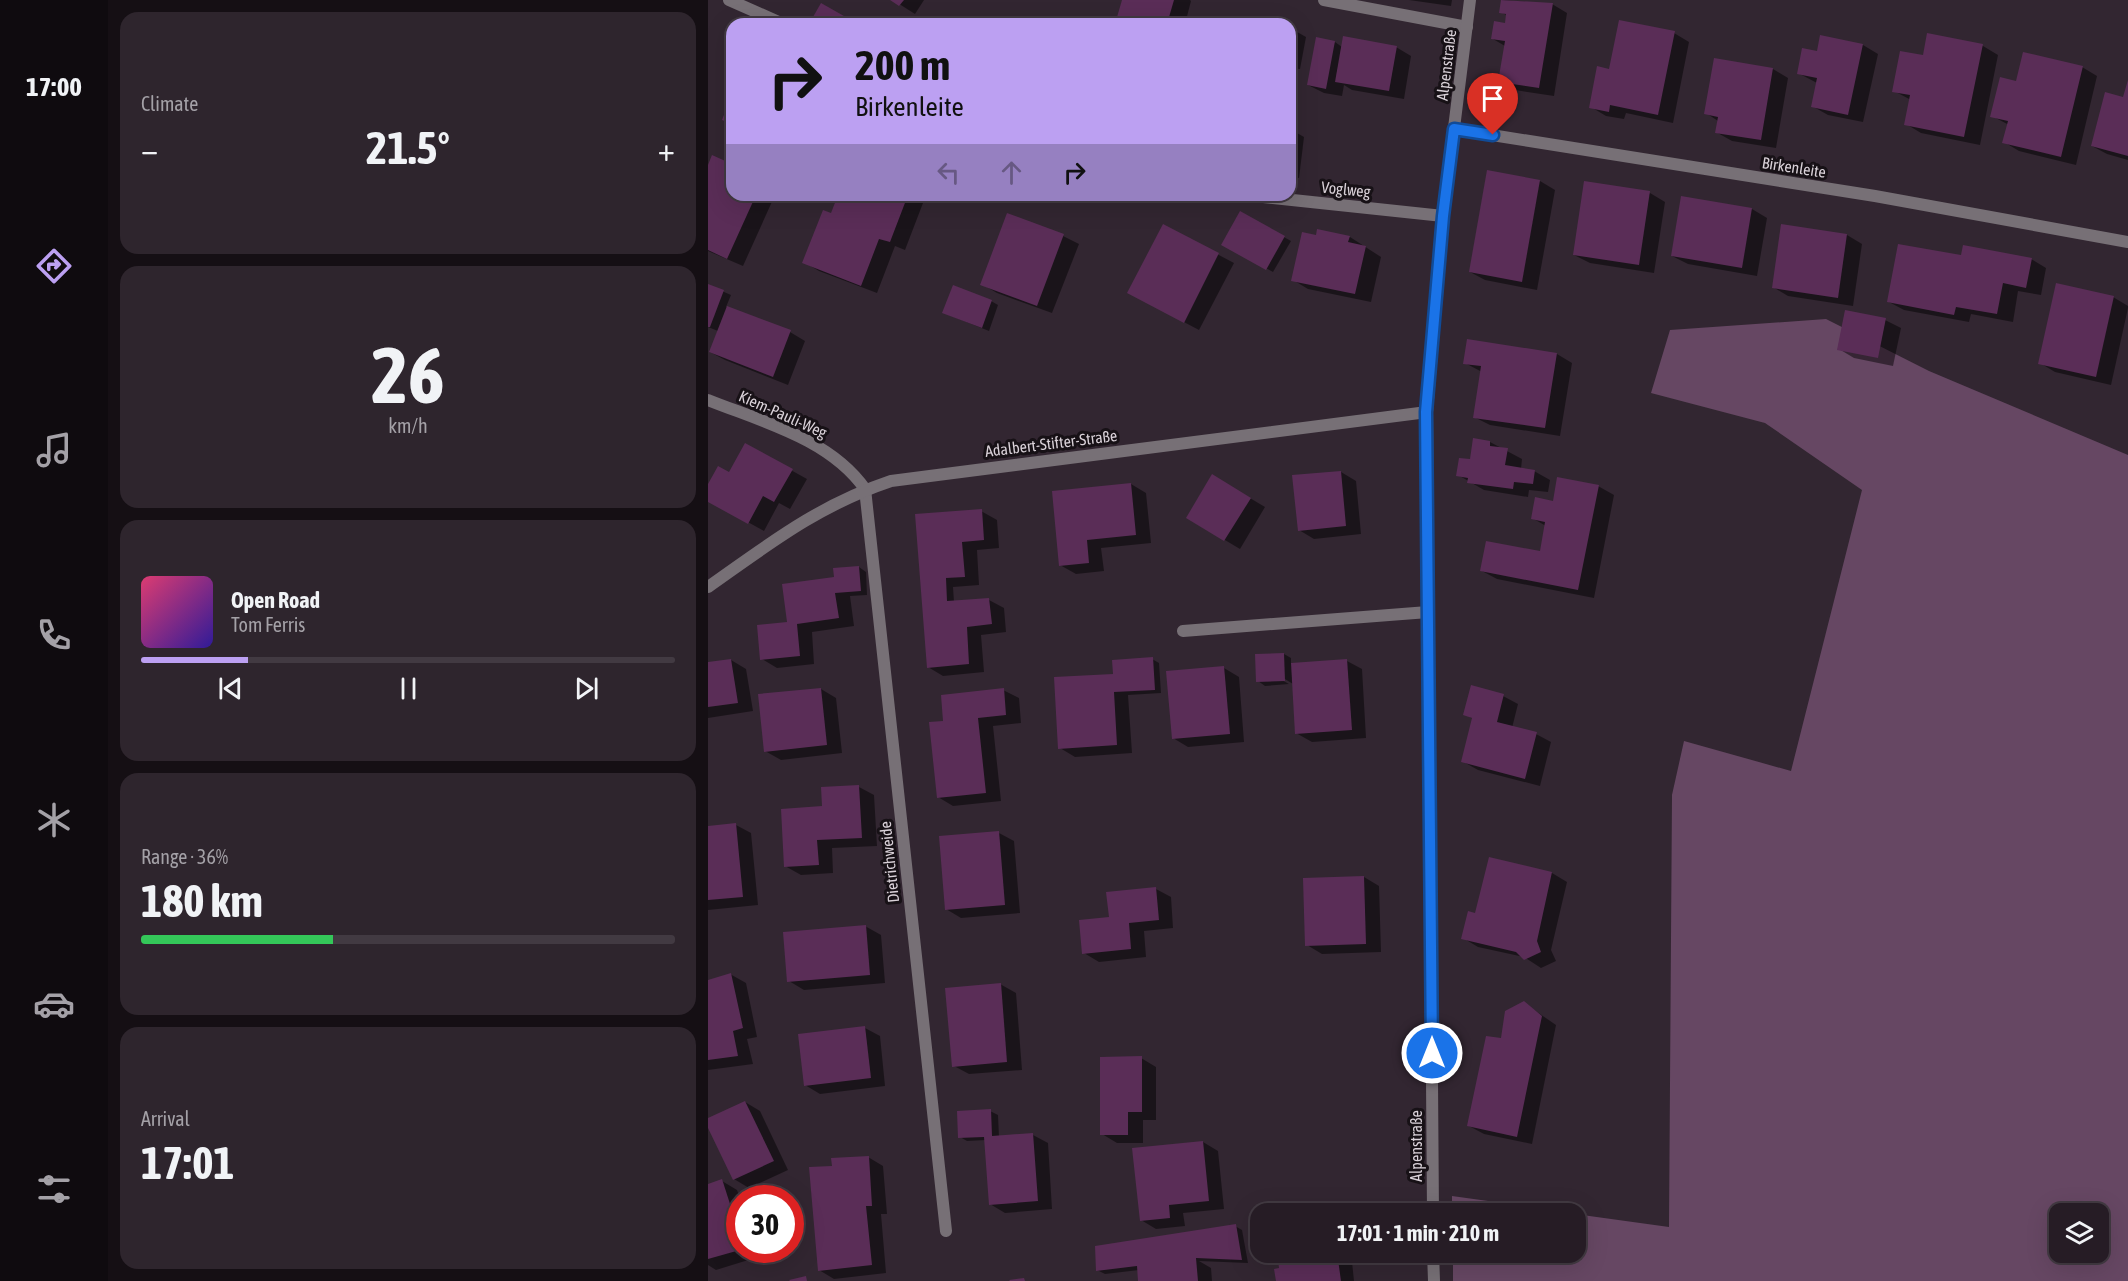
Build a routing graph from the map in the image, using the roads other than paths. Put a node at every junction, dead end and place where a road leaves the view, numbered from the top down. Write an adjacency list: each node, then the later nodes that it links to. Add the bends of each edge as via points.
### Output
1 (729, 0): 4 (street)
2 (1324, 0): 5 (street)
3 (1470, 0): 5 (street, Alpenstraße)
4 (770, 18)
5 (1467, 27): 6 (street, Alpenstraße)
6 (1454, 129): 8 (street, Alpenstraße); 9 (street, Birkenleite, via 1875,196)
7 (1296, 200): 8 (street, Voglweg)
8 (1443, 216): 11 (street, Alpenstraße)
9 (2128, 242)
10 (708, 400): 12 (street, Kiem-Pauli-Weg, via 798,436 831,454 853,472)
11 (1426, 412): 12 (street, Adalbert-Stifter-Straße, via 891,481); 14 (street, Alpenstraße)
12 (865, 489): 13 (street, Adalbert-Stifter-Straße, via 803,520); 17 (street, Dietrichweide)
13 (708, 587)
14 (1428, 612): 15 (street); 16 (street, Alpenstraße)
15 (1183, 632)
16 (1433, 1203)
17 (946, 1231)
18 (1433, 1263): 19 (street)
19 (1434, 1281)

